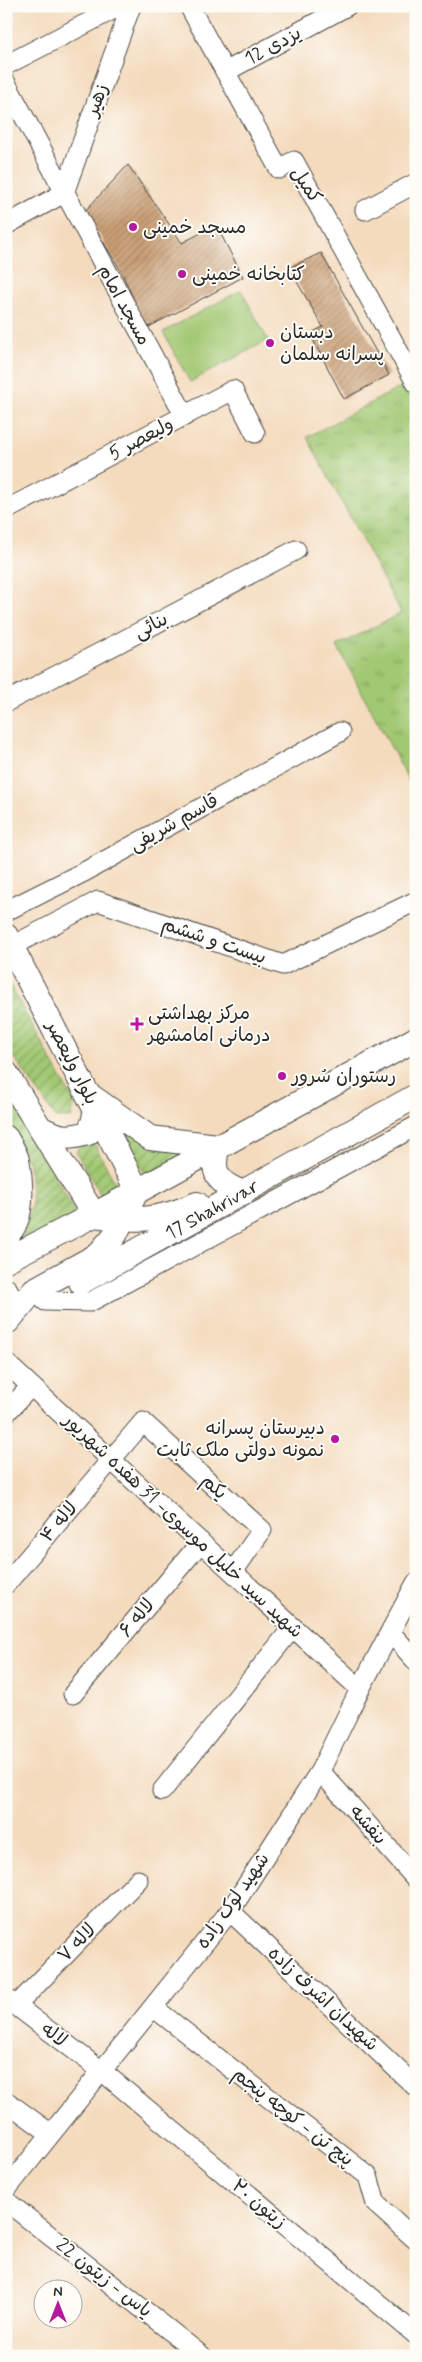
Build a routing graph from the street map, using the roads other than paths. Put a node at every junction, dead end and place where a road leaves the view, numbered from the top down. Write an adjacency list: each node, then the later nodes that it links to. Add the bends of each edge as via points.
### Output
1 (120, 6): 5 (street)
2 (131, 6): 9 (street, زهیر)
3 (189, 6): 6 (street, کمیل)
4 (347, 6): 6 (street, یزدی 12)
5 (6, 65)
6 (225, 72): 12 (street, کمیل, via 279,169 294,161)
7 (6, 84): 9 (street, مسجد امام)
8 (416, 183): 10 (street)
9 (64, 193): 11 (street); 13 (street, مسجد امام)
10 (365, 210)
11 (6, 225)
12 (416, 383)
13 (185, 416): 14 (street, ولیعصر 5, via 232,390); 15 (street, ولیعصر 5)
14 (255, 433)
15 (6, 510)
16 (296, 550): 17 (street, بنائی)
17 (6, 702)
18 (340, 732): 19 (street, قاسم شریفی)
19 (86, 871): 20 (street); 22 (street, قاسم شریفی)
20 (98, 901): 21 (street, بیست و ششم, via 283,964); 23 (street)
21 (416, 901)
22 (6, 911)
23 (9, 941): 27 (main road, بلوار ولیعصر)
24 (416, 1039): 31 (main road)
25 (6, 1074): 29 (main road)
26 (416, 1096): 32 (main road, 17 Shahrivar)
27 (91, 1101): 29 (main road, via 93,1123 88,1133 70,1138); 31 (main road, via 150,1138); 34 (main road, بلوار ولیعصر)
28 (416, 1126): 33 (street)
29 (42, 1129): 36 (main road)
30 (6, 1138): 38 (main road, via 16,1158 20,1197 14,1229)
31 (218, 1146): 34 (main road); 35 (main road, via 215,1170 230,1188)
32 (295, 1164): 33 (street); 35 (main road, 17 Shahrivar)
33 (308, 1184): 41 (street, via 90,1302)
34 (137, 1190): 36 (main road); 37 (main road)
35 (244, 1192): 37 (main road, via 213,1196 171,1216 149,1220); 41 (main road, 17 Shahrivar)
36 (94, 1215): 37 (main road); 39 (main road)
37 (124, 1219): 42 (main road, via 115,1236 98,1254 34,1290)
38 (6, 1236)
39 (6, 1260)
40 (6, 1291): 42 (main road, via 11,1302)
41 (45, 1301): 42 (main road, 17 Shahrivar)
42 (7, 1321)
43 (6, 1363): 44 (street, شهید سید خلیل موسوی- 31 هفده شهریور)
44 (31, 1386): 45 (street); 46 (street, شهید سید خلیل موسوی- 31 هفده شهریور)
45 (6, 1413)
46 (111, 1460): 47 (street, شهید سید خلیل موسوی- 31 هفده شهریور); 48 (street, یکم, via 143,1422 262,1530); 50 (street, لاله ۴)
47 (201, 1542): 48 (street, شهید سید خلیل موسوی- 31 هفده شهریور); 55 (street, لاله ۶)
48 (233, 1572): 51 (street, شهید سید خلیل موسوی- 31 هفده شهریور)
49 (416, 1583): 52 (street, شهید لوک زاده)
50 (6, 1584)
51 (293, 1627): 54 (street, شهید سید خلیل موسوی- 31 هفده شهریور); 57 (street)
52 (390, 1632): 53 (street); 54 (street, شهید لوک زاده)
53 (416, 1661)
54 (360, 1689): 56 (street, شهید لوک زاده)
55 (73, 1694)
56 (320, 1771): 58 (street, بنفشه); 60 (street, شهید لوک زاده)
57 (162, 1791)
58 (416, 1879)
59 (138, 1880): 61 (street, لاله ۷)
60 (230, 1912): 62 (street, شهید لوک زاده); 64 (street, شهیدان اشرف زاده)
61 (11, 2002): 63 (street, لاله)
62 (153, 2007): 63 (street, شهید لوک زاده); 69 (street, پنج تن - کوچه پنجم, via 368,2176 376,2204)
63 (103, 2072): 66 (street, شهید لوک زاده); 70 (street, زیتون ۲۰)
64 (416, 2087)
65 (6, 2100): 66 (street)
66 (51, 2134): 67 (street, شهید لوک زاده)
67 (6, 2190)
68 (6, 2201): 71 (street, یاس - زیتون 22)
69 (416, 2240)
70 (416, 2336)
71 (202, 2356)

